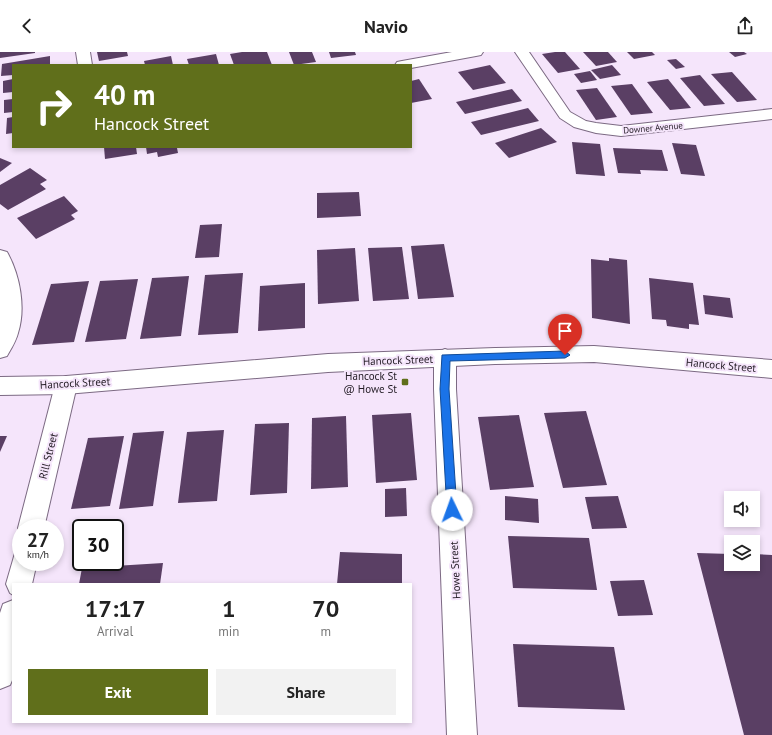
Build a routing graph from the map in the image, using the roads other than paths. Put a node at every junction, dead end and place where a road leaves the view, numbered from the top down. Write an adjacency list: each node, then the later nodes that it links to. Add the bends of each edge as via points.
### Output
1 (83, 52): 4 (street)
2 (476, 52): 5 (street)
3 (522, 52): 6 (street, Downer Avenue, via 565,116 580,124 596,128 621,131)
4 (86, 64)
5 (408, 64)
6 (772, 114)
7 (0, 257): 8 (street, via 5,264 11,297 8,332)
8 (0, 350)
9 (445, 358): 10 (street, Hancock Street, via 594,354); 11 (street, Hancock Street, via 328,363); 18 (street, Howe Street)
10 (772, 369)
11 (66, 385): 12 (street, Hancock Street); 13 (street, Rill Street)
12 (0, 386)
13 (33, 519)
14 (22, 571): 15 (street)
15 (19, 583)
16 (12, 619): 17 (street)
17 (0, 675)
18 (462, 735)

